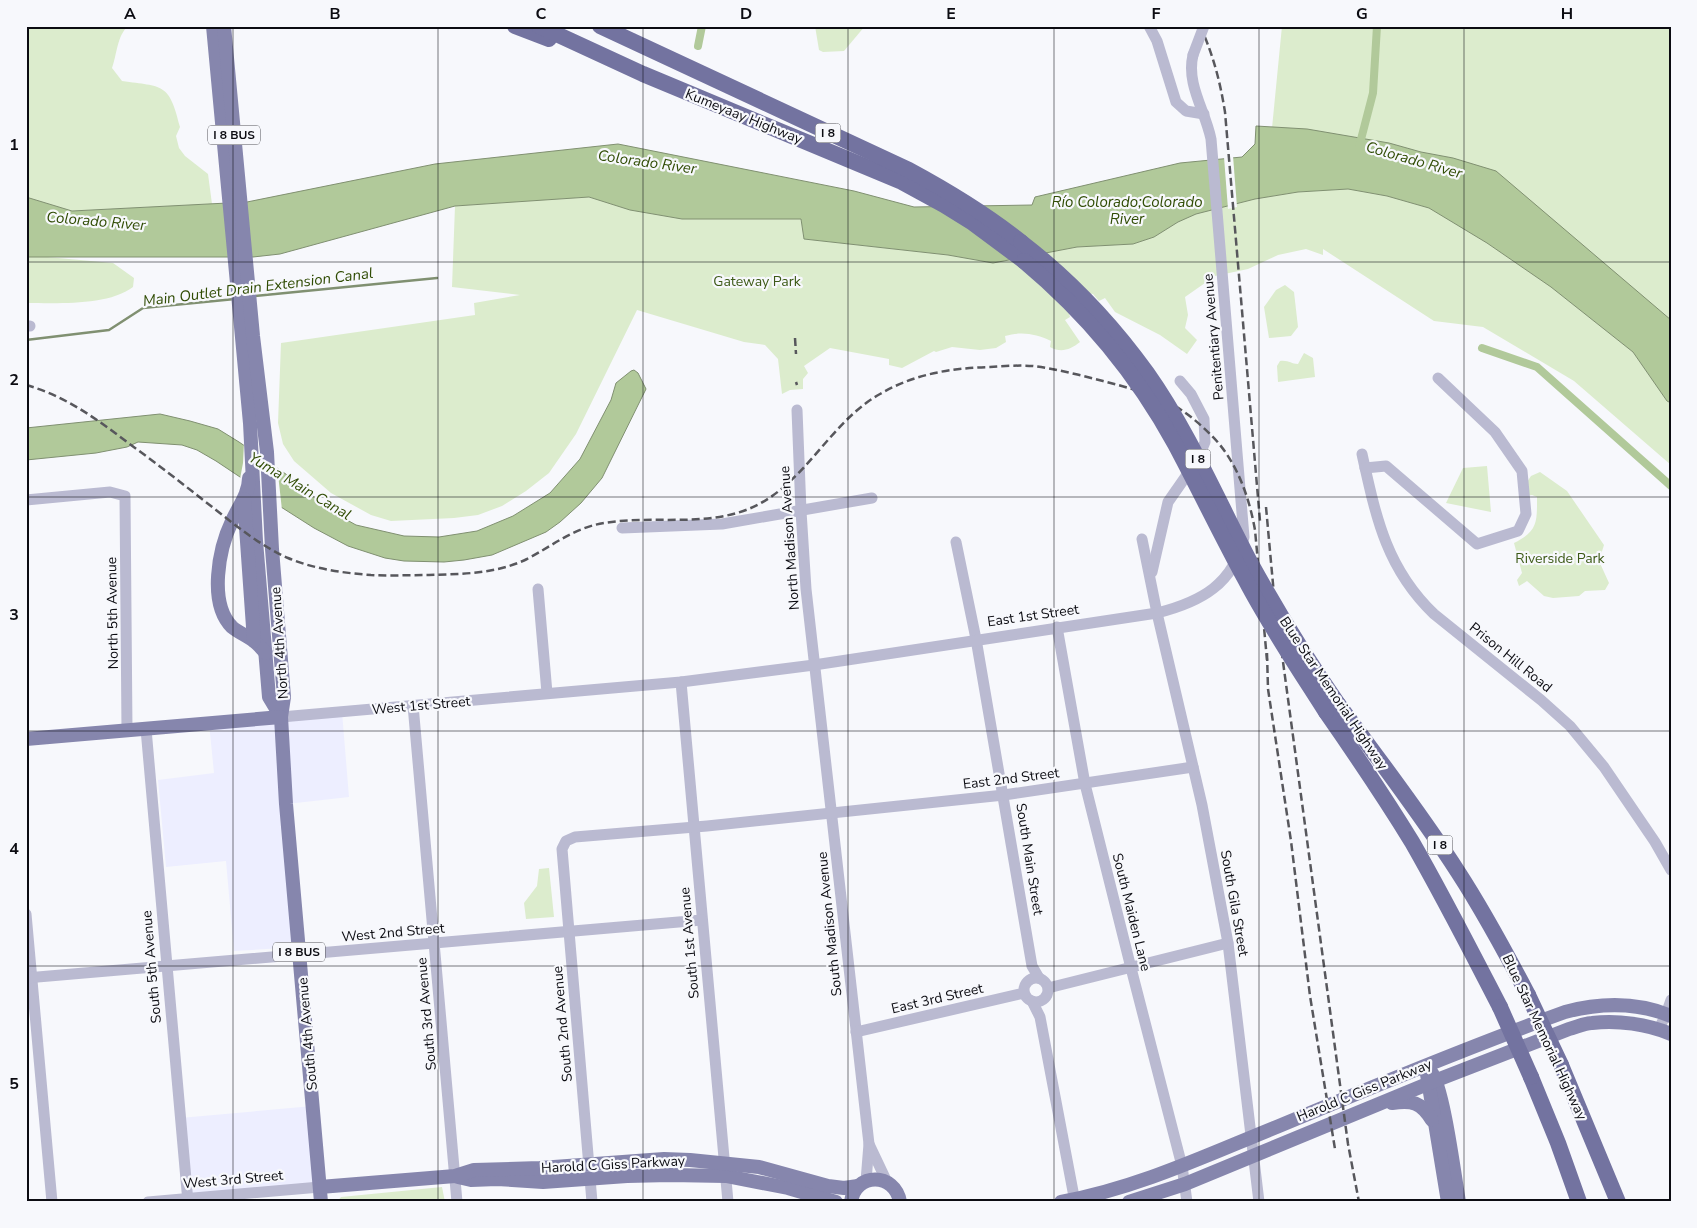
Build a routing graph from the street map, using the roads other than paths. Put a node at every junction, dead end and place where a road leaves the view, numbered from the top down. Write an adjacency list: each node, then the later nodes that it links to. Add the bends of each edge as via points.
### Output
1 (214, 26): 9 (main road, I 8 BUS)
2 (224, 26): 9 (main road, I 8 BUS)
3 (515, 26): 11 (highway)
4 (539, 26): 11 (highway, Kumeyaay Highway / I 8)
5 (600, 26): 10 (highway, Kumeyaay Highway / I 8)
6 (612, 26): 10 (highway)
7 (1149, 26): 12 (street, via 1157,41 1176,102 1188,112)
8 (1204, 26): 12 (street, Penitentiary Avenue, bridge, via 1193,54 1190,75)
9 (220, 43): 15 (main road, North 4th Avenue / I 8 BUS)
10 (656, 52): 14 (highway, Kumeyaay Highway / I 8, via 908,170)
11 (643, 74): 13 (highway, Kumeyaay Highway / I 8, via 884,174)
12 (1204, 114): 29 (street, Penitentiary Avenue, via 1210,139 1244,530)
13 (973, 223): 41 (highway, Blue Star Memorial Highway / I 8, bridge, via 1062,296 1137,383 1175,443 1262,611)
14 (996, 223): 41 (highway, Blue Star Memorial Highway / I 8, bridge, via 1071,285 1146,372 1182,428 1264,587)
15 (247, 336): 21 (main road, North 4th Avenue / I 8 BUS); 42 (main road, North 4th Avenue / I 8 BUS, via 267,452 284,697)
16 (1438, 378): 20 (street, via 1495,432 1522,471 1526,514 1518,531 1477,544 1386,466)
17 (1180, 380): 30 (street, via 1204,419 1205,442 1198,459 1168,502)
18 (797, 410): 25 (street, North Madison Avenue)
19 (1362, 454): 20 (street, Prison Hill Road)
20 (1365, 468): 51 (street, Prison Hill Road, via 1385,544 1407,584 1434,614 1570,726 1604,767 1656,842)
21 (252, 485): 22 (main road); 36 (main road, North 4th Avenue / I 8 BUS)
22 (244, 498): 35 (main road); 35 (main road, via 220,554 219,586 225,617 232,627)
23 (872, 498): 25 (street)
24 (26, 500): 44 (street, North 5th Avenue, via 110,492 125,496)
25 (801, 510): 26 (street, via 722,524); 37 (street, North Madison Avenue)
26 (622, 528)
27 (1142, 539): 30 (street, South Gila Street)
28 (956, 542): 34 (street, South Main Street)
29 (1238, 559): 32 (street, East 1st Street, via 1223,580 1203,595)
30 (1150, 579): 32 (street, South Gila Street)
31 (538, 589): 39 (street)
32 (1157, 613): 33 (street, East 1st Street); 46 (street, South Gila Street)
33 (1057, 627): 34 (street, East 1st Street); 47 (street, South Maiden Lane)
34 (976, 639): 37 (street, East 1st Street); 48 (street, South Main Street)
35 (254, 641): 36 (main road)
36 (266, 653): 42 (main road, North 4th Avenue / I 8 BUS, via 269,697)
37 (814, 664): 38 (street, West 1st Street); 49 (street, South Madison Avenue)
38 (681, 682): 39 (street, West 1st Street); 50 (street, South 1st Avenue)
39 (547, 694): 40 (street, West 1st Street)
40 (413, 705): 42 (street, West 1st Street); 55 (street, South 3rd Avenue)
41 (1332, 708): 73 (highway, Blue Star Memorial Highway / I 8, bridge, via 1431,831 1458,872 1498,937); 74 (highway, Blue Star Memorial Highway / I 8, bridge, via 1461,931 1500,1007)
42 (281, 717): 43 (main road, West 1st Street); 57 (main road, South 4th Avenue / I 8 BUS)
43 (146, 729): 44 (main road, West 1st Street); 58 (street, South 5th Avenue)
44 (127, 730): 45 (main road, West 1st Street)
45 (26, 739)
46 (1193, 767): 47 (street, East 2nd Street); 56 (street, South Gila Street)
47 (1086, 784): 48 (street, East 2nd Street); 60 (street, South Maiden Lane)
48 (1004, 795): 49 (street, East 2nd Street); 59 (street, South Main Street)
49 (832, 813): 50 (street); 68 (street, South Madison Avenue)
50 (694, 828): 53 (street, South 1st Avenue); 54 (street, South 2nd Avenue, via 566,840 562,849)
51 (1671, 870)
52 (26, 914): 61 (street)
53 (702, 920): 54 (street, West 2nd Street); 82 (street, South 1st Avenue)
54 (569, 932): 55 (street, West 2nd Street); 80 (street, South 2nd Avenue)
55 (435, 943): 57 (street, West 2nd Street); 83 (street, South 3rd Avenue)
56 (1228, 943): 60 (street); 77 (street, South Gila Street)
57 (299, 955): 58 (street, West 2nd Street); 87 (main road, South 4th Avenue / I 8 BUS)
58 (166, 966): 61 (street, West 2nd Street); 89 (street, South 5th Avenue)
59 (1032, 966): 62 (street, South Main Street); 63 (street, South Main Street)
60 (1130, 968): 64 (street); 81 (street, South Maiden Lane)
61 (29, 978): 91 (street)
62 (1039, 978): 63 (street); 64 (street)
63 (1027, 982): 65 (street, via 1024,987)
64 (1048, 988): 65 (street, via 1047,995)
65 (1033, 998): 68 (street, East 3rd Street); 90 (street, via 1040,1017)
66 (1671, 1000): 67 (street)
67 (1668, 1015): 69 (street); 71 (main road, Harold C Giss Parkway, via 1627,1005 1588,1006 1440,1059)
68 (856, 1032): 78 (street, South Madison Avenue)
69 (1665, 1032): 70 (main road, Harold C Giss Parkway, via 1628,1023 1591,1023)
70 (1459, 1071): 71 (main road, Harold C Giss Parkway); 72 (main road, via 1445,1087)
71 (1427, 1076): 72 (main road); 75 (main road, Harold C Giss Parkway); 76 (main road); 77 (main road, Harold C Giss Parkway)
72 (1441, 1100): 104 (main road)
73 (1577, 1101): 107 (highway, Blue Star Memorial Highway / I 8); 108 (highway, via 1606,1149)
74 (1543, 1105): 105 (highway); 106 (highway, Blue Star Memorial Highway / I 8)
75 (1374, 1106): 76 (main road, via 1411,1102 1427,1112); 79 (main road, Harold C Giss Parkway)
76 (1434, 1124): 103 (main road)
77 (1251, 1137): 79 (street, South Gila Street); 81 (main road, Harold C Giss Parkway)
78 (869, 1144): 85 (street, South Madison Avenue); 88 (street)
79 (1253, 1156): 86 (main road, Harold C Giss Parkway); 102 (street, South Gila Street)
80 (589, 1163): 82 (main road, Harold C Giss Parkway, via 690,1160); 83 (main road, Harold C Giss Parkway, via 474,1170); 84 (street, South 2nd Avenue)
81 (1182, 1166): 86 (street, South Maiden Lane); 90 (main road, Harold C Giss Parkway, via 1145,1181)
82 (725, 1170): 84 (main road, Harold C Giss Parkway); 85 (main road, Harold C Giss Parkway, via 759,1167 828,1186 844,1188); 96 (street, South 1st Avenue); 97 (main road, Harold C Giss Parkway)
83 (455, 1176): 84 (main road, Harold C Giss Parkway, via 471,1180 543,1182); 87 (main road, Harold C Giss Parkway); 94 (street, South 3rd Avenue)
84 (590, 1178): 95 (street, South 2nd Avenue)
85 (862, 1184): 88 (main road, Harold C Giss Parkway, via 873,1179); 98 (main road, via 854,1192)
86 (1185, 1184): 100 (main road, Harold C Giss Parkway); 101 (street, South Maiden Lane)
87 (320, 1186): 89 (street, West 3rd Street); 93 (main road, South 4th Avenue / I 8 BUS)
88 (894, 1191): 99 (main road)
89 (188, 1200): 92 (street, West 3rd Street)
90 (1070, 1201)
91 (52, 1202)
92 (148, 1202)
93 (321, 1202)
94 (457, 1202)
95 (592, 1202)
96 (728, 1202)
97 (836, 1202)
98 (851, 1202)
99 (910, 1202)
100 (1129, 1202)
101 (1187, 1202)
102 (1259, 1202)
103 (1448, 1202)
104 (1459, 1202)
105 (1567, 1202)
106 (1579, 1202)
107 (1618, 1202)
108 (1627, 1202)

